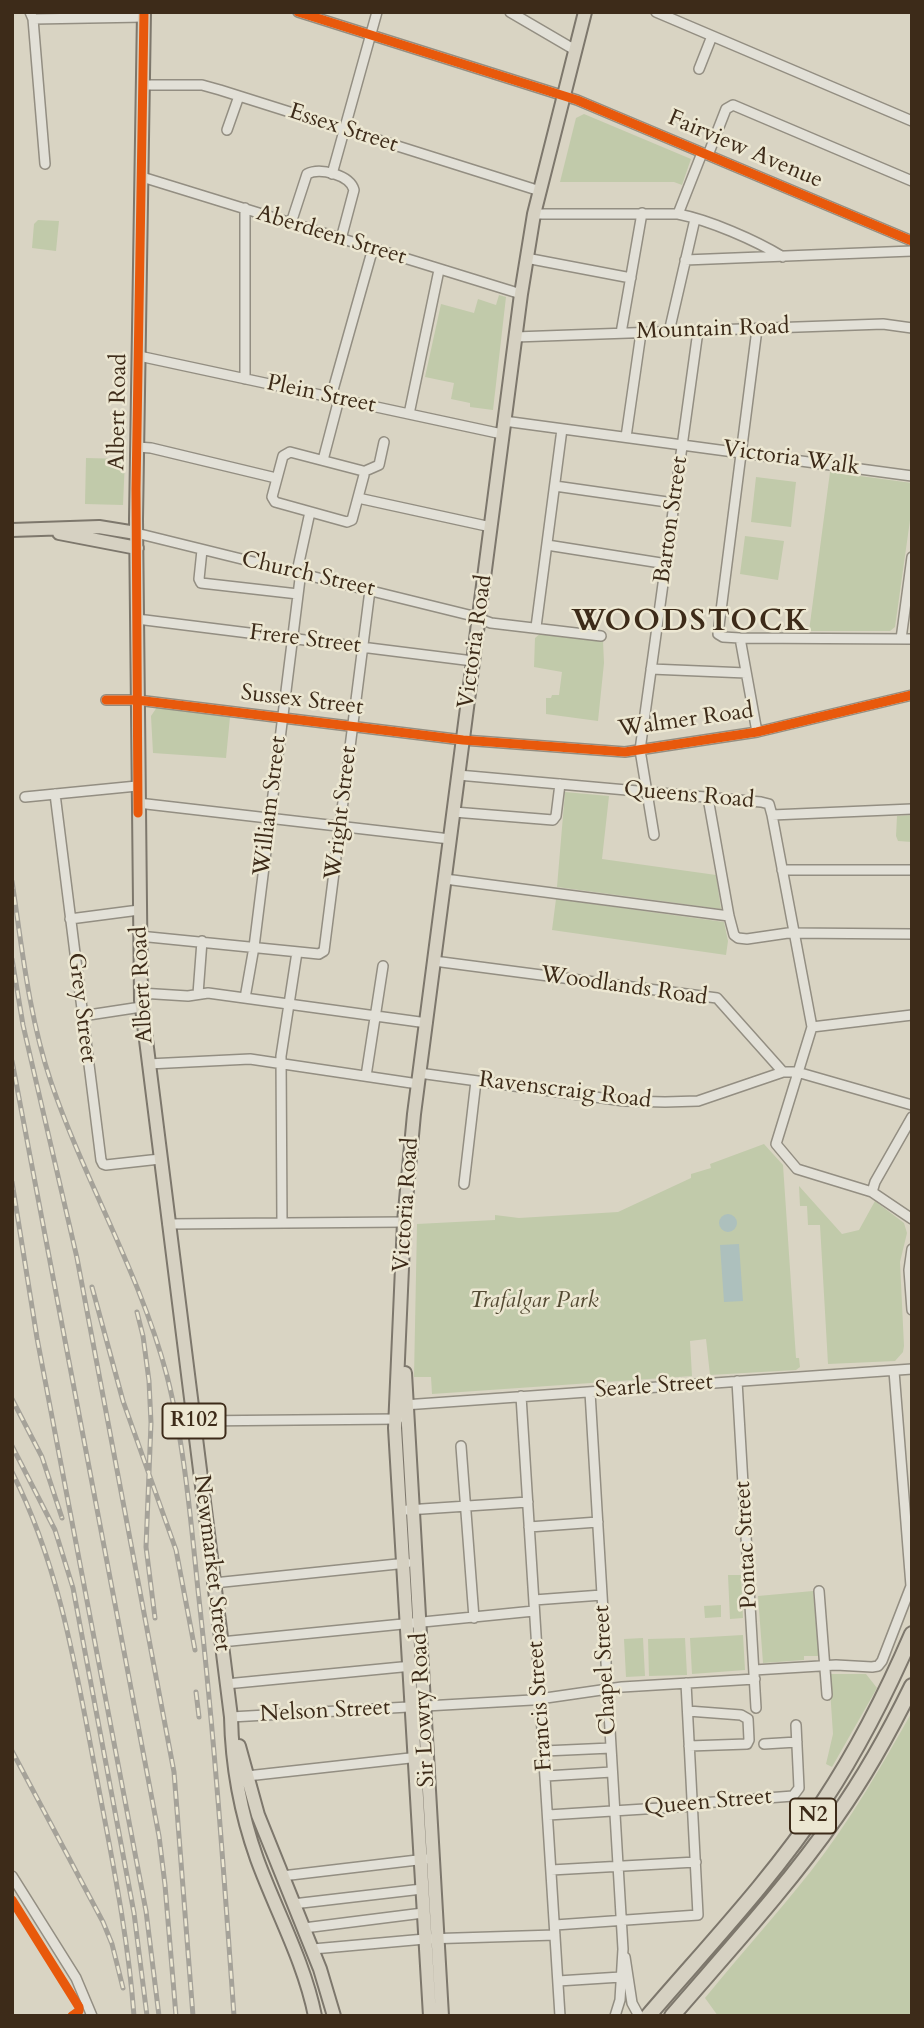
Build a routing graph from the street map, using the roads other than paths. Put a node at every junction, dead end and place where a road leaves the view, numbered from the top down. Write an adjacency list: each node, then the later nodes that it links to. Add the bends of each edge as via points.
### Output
1 (298, 12): 9 (street, Fairview Avenue)
2 (377, 12): 9 (street)
3 (510, 12): 11 (street)
4 (585, 12): 11 (main road, Victoria Road)
5 (659, 13): 10 (street)
6 (80, 15): 7 (street); 8 (street)
7 (144, 15): 13 (main road, Albert Road / R102)
8 (31, 16): 20 (street)
9 (370, 36): 15 (street, Fairview Avenue); 17 (street)
10 (712, 36): 12 (street); 16 (street)
11 (575, 50): 15 (main road, Victoria Road)
12 (699, 69)
13 (144, 85): 14 (street, Essex Street, via 202,85); 22 (main road, Albert Road / R102)
14 (239, 96): 17 (street, Essex Street); 18 (street)
15 (563, 96): 19 (street, Fairview Avenue); 24 (main road, Victoria Road)
16 (912, 121)
17 (344, 129): 21 (street); 24 (street, Essex Street)
18 (227, 130)
19 (705, 154): 23 (street, via 726,109 733,105); 28 (street); 32 (street, Fairview Avenue)
20 (45, 164)
21 (332, 174): 30 (street, via 307,174); 31 (street, via 348,180 354,191)
22 (142, 177): 25 (street, Aberdeen Street); 48 (main road, Albert Road / R102)
23 (912, 181)
24 (540, 191): 26 (main road, Victoria Road)
25 (245, 208): 30 (street, Aberdeen Street); 49 (street)
26 (534, 214): 27 (street); 36 (main road, Victoria Road)
27 (642, 214): 28 (street); 39 (street)
28 (678, 214): 29 (street)
29 (695, 219): 35 (street); 37 (street)
30 (291, 223): 31 (street, Aberdeen Street)
31 (341, 239): 33 (street, Aberdeen Street)
32 (912, 241)
33 (373, 248): 38 (street, Aberdeen Street); 50 (street)
34 (912, 251): 35 (street)
35 (783, 257): 37 (street)
36 (526, 258): 39 (street); 40 (main road, Victoria Road)
37 (685, 260): 44 (street)
38 (439, 270): 40 (street, Aberdeen Street); 51 (street)
39 (631, 278): 45 (street)
40 (520, 294): 47 (main road, Victoria Road)
41 (912, 328): 42 (street, Mountain Road, via 883,324)
42 (757, 329): 43 (street, Mountain Road); 59 (street)
43 (698, 331): 44 (street, Mountain Road); 57 (street, Barton Street)
44 (669, 332): 46 (street, Mountain Road)
45 (621, 333): 46 (street, Mountain Road); 47 (street, Mountain Road)
46 (641, 333): 55 (street)
47 (515, 337): 52 (main road, Victoria Road)
48 (139, 356): 49 (street, Plein Street); 58 (main road, Albert Road / R102)
49 (245, 379): 50 (street, Plein Street)
50 (335, 398): 51 (street, Plein Street); 60 (street)
51 (409, 414): 54 (street, Plein Street)
52 (504, 421): 53 (street, Victoria Walk); 54 (main road, Victoria Road)
53 (562, 429): 55 (street, Victoria Walk); 64 (street)
54 (502, 435): 68 (main road, Victoria Road)
55 (626, 437): 57 (street, Victoria Walk)
56 (384, 442): 61 (street, via 379,465)
57 (683, 444): 59 (street, Victoria Walk); 66 (street, Barton Street)
58 (138, 447): 63 (street); 71 (main road, Albert Road / R102)
59 (741, 452): 62 (street, Victoria Walk); 85 (street, via 717,632)
60 (323, 460): 61 (street); 63 (street, via 285,453)
61 (363, 472): 65 (street)
62 (912, 476)
63 (276, 478): 67 (street, via 275,502)
64 (555, 486): 66 (street); 72 (street)
65 (358, 498): 67 (street, via 349,522); 68 (street)
66 (674, 503): 76 (street, Barton Street)
67 (310, 512): 77 (street, William Street)
68 (491, 527): 80 (main road, Victoria Road)
69 (38, 528): 70 (main road); 71 (main road, via 99,527); 73 (main road)
70 (13, 530)
71 (136, 533): 73 (main road, Albert Road / R102); 74 (street, Church Street)
72 (547, 545): 76 (street); 82 (street)
73 (136, 548): 81 (main road, Albert Road / R102)
74 (202, 550): 77 (street, Church Street); 79 (street, via 201,583)
75 (912, 557): 86 (street)
76 (667, 564): 90 (street, Barton Street)
77 (299, 573): 78 (street, Church Street); 79 (street, William Street)
78 (370, 590): 80 (street, Church Street); 88 (street, Wright Street)
79 (298, 594): 84 (street, William Street)
80 (479, 617): 82 (street, Church Street); 89 (main road, Victoria Road)
81 (137, 619): 84 (street, Frere Street); 94 (main road, Albert Road / R102)
82 (536, 627): 83 (street, Church Street)
83 (601, 636)
84 (292, 638): 88 (street, Frere Street); 95 (street, William Street)
85 (740, 638): 86 (street); 91 (street)
86 (901, 639): 87 (street)
87 (912, 639)
88 (363, 647): 89 (street, Frere Street); 96 (street, Wright Street)
89 (473, 661): 98 (main road, Victoria Road)
90 (650, 670): 91 (street); 99 (street, Barton Street)
91 (746, 673): 97 (street)
92 (912, 695): 97 (street, Walmer Road)
93 (106, 700): 94 (street, Sussex Street)
94 (137, 700): 95 (street, Sussex Street); 102 (main road, Albert Road / R102)
95 (282, 718): 96 (street, Sussex Street); 111 (street, William Street)
96 (353, 727): 98 (street, Sussex Street); 112 (street, Wright Street)
97 (757, 732): 99 (street, Walmer Road)
98 (463, 740): 99 (street, Walmer Road); 100 (main road, Victoria Road)
99 (640, 750): 103 (street, Barton Street)
100 (458, 775): 101 (street, Queens Road); 109 (main road, Victoria Road)
101 (560, 785): 103 (street, Queens Road); 109 (street, via 556,816 551,820)
102 (137, 786): 104 (street); 107 (main road, Albert Road / R102)
103 (647, 793): 106 (street, Queens Road); 113 (street, Barton Street)
104 (55, 794): 105 (street); 120 (street, Grey Street)
105 (25, 797)
106 (708, 798): 110 (street, Queens Road, via 767,803); 119 (street)
107 (138, 803): 111 (street); 118 (main road, Albert Road / R102)
108 (912, 809): 110 (street, Queens Road)
109 (454, 812): 114 (main road, Victoria Road)
110 (772, 815): 115 (street)
111 (269, 818): 112 (street); 125 (street, William Street)
112 (340, 827): 114 (street); 126 (street, Wright Street, via 323,952)
113 (654, 835)
114 (450, 839): 117 (main road, Victoria Road)
115 (782, 870): 116 (street); 121 (street)
116 (912, 870)
117 (445, 878): 119 (street); 127 (main road, Victoria Road)
118 (139, 910): 120 (street); 123 (main road, Albert Road / R102)
119 (729, 916): 121 (street, via 738,938)
120 (70, 919): 135 (street, Grey Street)
121 (794, 933): 122 (street); 138 (street)
122 (912, 934)
123 (139, 936): 124 (street); 129 (main road, Albert Road / R102)
124 (202, 941): 125 (street); 130 (street)
125 (254, 947): 126 (street); 131 (street, William Street)
126 (297, 952): 132 (street)
127 (434, 961): 137 (main road, Victoria Road); 141 (street, Woodlands Road, via 717,998)
128 (383, 966): 136 (street)
129 (140, 993): 130 (street); 133 (main road, Albert Road / R102)
130 (198, 994): 131 (street)
131 (245, 998): 132 (street)
132 (288, 1003): 136 (street); 139 (street)
133 (141, 1007): 135 (street); 140 (main road, Albert Road / R102)
134 (912, 1015): 138 (street)
135 (82, 1016): 148 (street, Grey Street, via 103,1164)
136 (376, 1016): 137 (street); 143 (street)
137 (427, 1023): 144 (main road, Victoria Road)
138 (812, 1027): 142 (street)
139 (281, 1062): 140 (street, Ravenscraig Road, via 234,1059); 143 (street, Ravenscraig Road); 153 (street)
140 (148, 1064): 148 (main road, Albert Road / R102)
141 (783, 1072): 142 (street, Ravenscraig Road); 145 (street, Ravenscraig Road, via 698,1101 665,1102 624,1101)
142 (797, 1072): 146 (street, Ravenscraig Road); 150 (street, via 776,1145 797,1169)
143 (366, 1076): 144 (street, Ravenscraig Road)
144 (419, 1079): 145 (street, Ravenscraig Road); 152 (main road, Victoria Road)
145 (476, 1081): 149 (street)
146 (912, 1105)
147 (912, 1117): 150 (street)
148 (160, 1159): 154 (main road, Newmarket Street / R102)
149 (464, 1184)
150 (872, 1192): 151 (street)
151 (912, 1219)
152 (404, 1222): 153 (street); 162 (main road, Victoria Road)
153 (282, 1223): 154 (street)
154 (169, 1224): 164 (main road, Newmarket Street / R102)
155 (912, 1249): 156 (street)
156 (912, 1310)
157 (912, 1369): 158 (street, Searle Street)
158 (894, 1371): 159 (street, Searle Street); 182 (street, Nelson Street, via 911,1586 878,1666)
159 (737, 1381): 160 (street, Searle Street); 183 (street, Pontac Street)
160 (590, 1392): 161 (street, Searle Street); 169 (street, Chapel Street)
161 (521, 1396): 162 (street, Searle Street); 166 (street, Francis Street)
162 (401, 1405): 163 (main road, Victoria Road)
163 (401, 1419): 164 (street); 168 (main road, Sir Lowry Road)
164 (194, 1421): 172 (main road, Newmarket Street / R102)
165 (461, 1446): 167 (street)
166 (528, 1502): 167 (street); 170 (street, Francis Street)
167 (467, 1506): 168 (street); 177 (street)
168 (405, 1511): 171 (main road, Sir Lowry Road)
169 (598, 1522): 170 (street); 174 (street, Chapel Street)
170 (529, 1527): 175 (street, Francis Street)
171 (408, 1563): 172 (street); 178 (main road, Sir Lowry Road)
172 (214, 1583): 180 (main road, Newmarket Street / R102)
173 (819, 1591): 182 (street)
174 (602, 1595): 175 (street); 187 (street, Chapel Street)
175 (534, 1600): 176 (street, Francis Street)
176 (534, 1611): 177 (street); 189 (street, Francis Street)
177 (474, 1618): 178 (street)
178 (412, 1624): 180 (street); 181 (main road, Sir Lowry Road)
179 (912, 1634): 224 (highway, N2, via 863,1737 821,1805 781,1860)
180 (221, 1642): 185 (main road, Newmarket Street / R102)
181 (414, 1666): 185 (street); 190 (main road, Sir Lowry Road)
182 (825, 1666): 183 (street, Nelson Street); 188 (street)
183 (755, 1675): 184 (street, Nelson Street); 191 (street, Pontac Street)
184 (686, 1683): 187 (street, Nelson Street); 192 (street)
185 (226, 1684): 193 (main road, Newmarket Street / R102)
186 (912, 1686): 234 (highway, N2, via 837,1816)
187 (608, 1689): 189 (street, Nelson Street); 198 (street, Chapel Street)
188 (827, 1695)
189 (540, 1698): 190 (street, Nelson Street); 199 (street, Francis Street)
190 (417, 1707): 193 (street, Nelson Street); 200 (main road, Sir Lowry Road)
191 (757, 1708)
192 (688, 1711): 197 (street); 197 (street, via 746,1715 748,1719 747,1744)
193 (230, 1717): 202 (main road, Newmarket Street / R102); 226 (main road, Newmarket Street / R102, via 246,1825)
194 (796, 1725): 195 (street, Queen Street)
195 (797, 1742): 196 (street); 204 (street, Queen Street, via 799,1788 793,1796)
196 (764, 1744)
197 (690, 1745): 204 (street)
198 (611, 1748): 199 (street); 201 (street, Chapel Street)
199 (544, 1751): 203 (street, Francis Street)
200 (420, 1757): 202 (street); 207 (main road, Sir Lowry Road)
201 (612, 1772): 203 (street); 205 (street, Chapel Street)
202 (247, 1776): 212 (main road, Newmarket Street / R102)
203 (545, 1776): 206 (street, Francis Street)
204 (693, 1806): 205 (street, Queen Street); 208 (street)
205 (614, 1811): 206 (street, Queen Street); 209 (street, Chapel Street)
206 (548, 1815): 210 (street, Francis Street)
207 (426, 1859): 212 (street); 213 (main road, Sir Lowry Road); 219 (main road, Sir Lowry Road)
208 (696, 1862): 209 (street); 216 (street, via 698,1915)
209 (618, 1866): 210 (street); 216 (street, Chapel Street)
210 (551, 1870): 218 (street, Francis Street)
211 (12, 1876): 225 (street, via 71,1970)
212 (282, 1876): 214 (main road, Newmarket Street / R102)
213 (422, 1889): 214 (street); 215 (main road, Sir Lowry Road)
214 (293, 1904): 217 (main road, Newmarket Street / R102)
215 (423, 1913): 217 (street); 219 (main road, Sir Lowry Road)
216 (621, 1922): 218 (street); 221 (street, Chapel Street)
217 (304, 1928): 220 (main road, Newmarket Street / R102)
218 (555, 1930): 219 (street); 223 (street, Francis Street)
219 (431, 1939): 220 (street); 228 (main road, Sir Lowry Road); 229 (main road, Sir Lowry Road)
220 (313, 1949): 227 (main road, Newmarket Street / R102)
221 (623, 1949): 222 (street, Chapel Street); 232 (street, Chapel Street, via 632,2003)
222 (621, 1977): 223 (street); 231 (street, Chapel Street)
223 (558, 1981): 230 (street, Francis Street)
224 (659, 2002): 232 (highway); 233 (highway, N2)
225 (92, 2016)
226 (315, 2016)
227 (334, 2016)
228 (430, 2016)
229 (442, 2016)
230 (560, 2016)
231 (615, 2016)
232 (640, 2016)
233 (648, 2016)
234 (672, 2016)

